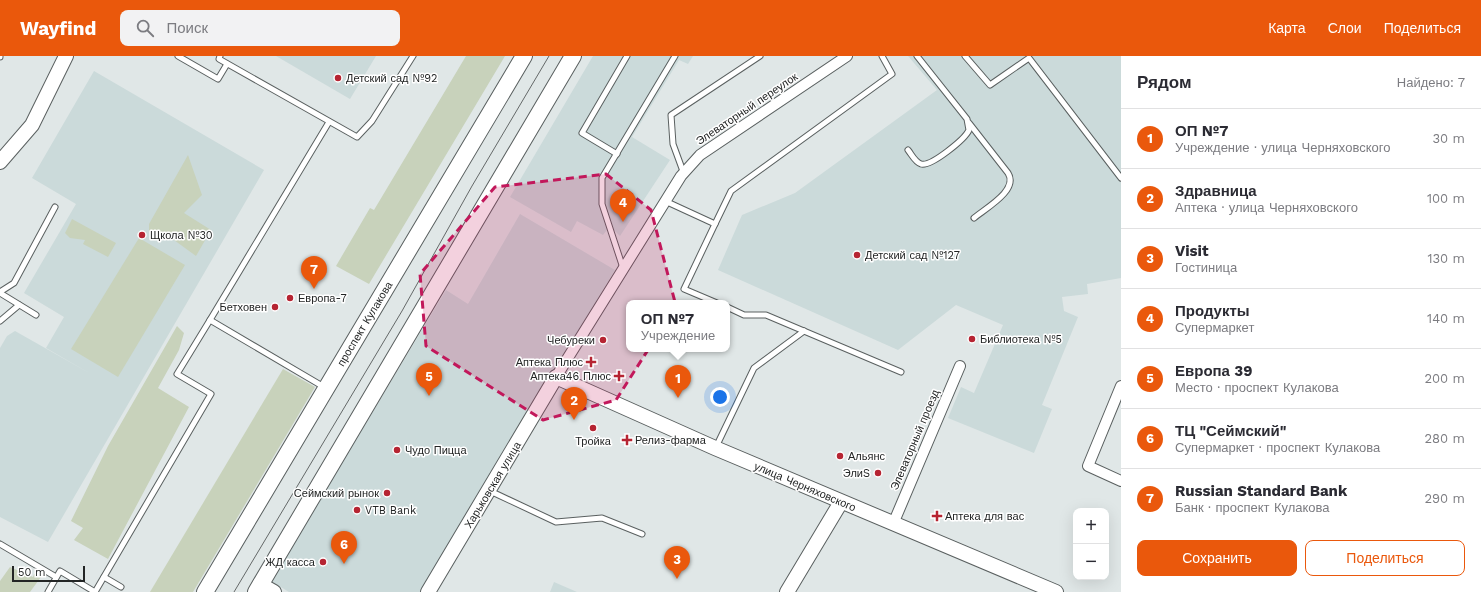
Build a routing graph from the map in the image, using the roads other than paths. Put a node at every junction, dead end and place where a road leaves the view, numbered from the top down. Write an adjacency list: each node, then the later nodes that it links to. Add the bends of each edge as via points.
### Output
1 (66, 56): 21 (main road, via 32,125)
2 (178, 56): 14 (lane, via 218,79)
3 (220, 56): 14 (lane, via 219,59)
4 (413, 56): 15 (lane, via 372,121 357,137)
5 (524, 56): 41 (main road, проспект Кулакова)
6 (572, 56): 52 (main road)
7 (627, 56): 20 (lane, via 582,133)
8 (675, 56): 20 (lane)
9 (760, 56): 22 (lane, via 671,115 673,144)
10 (847, 56): 22 (street, Элеваторный переулок, via 700,155)
11 (882, 56): 27 (lane, via 892,74 731,191)
12 (918, 56): 16 (lane)
13 (965, 56): 23 (lane, via 990,86 1029,58)
14 (227, 64): 15 (lane)
15 (329, 122): 34 (lane)
16 (969, 122): 17 (lane, via 969,130); 18 (lane)
17 (965, 137): 18 (lane, via 973,135); 19 (lane, via 929,164 920,164)
18 (983, 140): 26 (lane, via 1008,173 1011,185)
19 (908, 150)
20 (617, 154): 28 (lane, via 602,178 601,189 606,220)
21 (0, 162)
22 (684, 174): 24 (street, Элеваторный переулок)
23 (1121, 178)
24 (665, 201): 27 (lane); 28 (street, Элеваторный переулок)
25 (55, 208): 29 (lane, via 14,283)
26 (974, 218)
27 (715, 224): 30 (lane, via 684,289)
28 (623, 269): 39 (street, Элеваторный переулок)
29 (0, 293): 31 (lane)
30 (710, 300)
31 (19, 305): 33 (lane); 35 (lane)
32 (730, 308): 36 (lane, via 744,315 766,315)
33 (36, 315)
34 (210, 320): 41 (lane); 50 (lane, via 177,374 211,394)
35 (0, 321)
36 (804, 331): 38 (lane); 42 (lane, via 754,368)
37 (960, 366): 46 (street, Элеваторный проезд)
38 (901, 372)
39 (556, 377): 42 (main road, улица Черняховского); 44 (main road, Харьковская улица)
40 (1121, 386): 43 (street, via 1088,466)
41 (326, 388): 54 (main road, проспект Кулакова)
42 (715, 448): 45 (main road, улица Черняховского)
43 (1121, 481)
44 (490, 491): 47 (lane, via 556,522 602,518); 55 (main road, Харьковская улица)
45 (841, 502): 46 (main road, улица Черняховского); 56 (main road)
46 (892, 524): 57 (main road, улица Черняховского)
47 (642, 534)
48 (0, 544): 49 (lane)
49 (56, 577): 50 (lane, via 60,571 95,592); 53 (lane)
50 (104, 577): 51 (lane)
51 (122, 587)
52 (263, 589)
53 (48, 592)
54 (205, 592)
55 (428, 592)
56 (787, 592)
57 (1056, 592)

